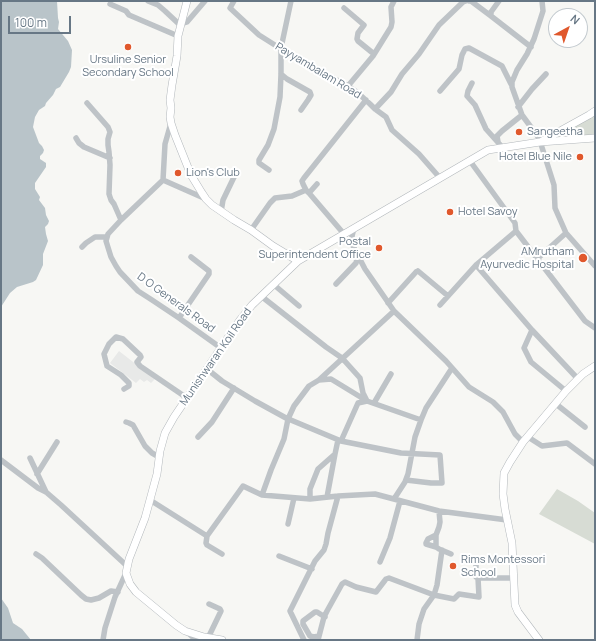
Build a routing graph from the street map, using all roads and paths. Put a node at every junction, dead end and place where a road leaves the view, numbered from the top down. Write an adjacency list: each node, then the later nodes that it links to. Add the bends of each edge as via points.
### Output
1 (148, 1): 13 (street, via 165,10)
2 (187, 1): 13 (main road)
3 (205, 1): 13 (street, via 187,22)
4 (234, 1): 16 (street, Payyambalam Road, via 230,8 259,35)
5 (291, 1): 16 (street)
6 (394, 1): 17 (street, via 391,8 391,27)
7 (467, 1): 12 (street); 27 (street, via 439,25 391,92)
8 (499, 1): 12 (street)
9 (542, 1): 15 (street, via 543,11)
10 (110, 4): 14 (street, via 126,11 128,16)
11 (344, 8): 17 (street, via 364,24 357,39)
12 (491, 16): 15 (street)
13 (181, 25): 14 (main road)
14 (178, 36): 31 (main road, via 170,100)
15 (531, 47): 21 (street)
16 (281, 48): 18 (street); 22 (street, Payyambalam Road)
17 (374, 54): 22 (street)
18 (281, 74): 28 (street, via 310,92 311,95); 38 (street, via 274,129 259,160 259,163)
19 (546, 74): 26 (street)
20 (472, 83): 35 (street, via 467,96 475,105 486,129)
21 (511, 84): 23 (street, via 502,66 469,48 465,49 462,55 459,69); 26 (street)
22 (348, 86): 24 (street, Payyambalam Road)
23 (440, 91)
24 (366, 100): 27 (street, Payyambalam Road); 43 (street, via 302,181)
25 (87, 103): 36 (street, via 108,127)
26 (518, 107): 30 (street)
27 (375, 109): 40 (street, Payyambalam Road, via 386,116 392,130 419,154)
28 (300, 110)
29 (595, 111): 34 (main road)
30 (522, 115): 34 (street); 35 (street, via 497,136)
31 (171, 123): 41 (street, via 165,144); 44 (main road, via 191,175)
32 (76, 138): 36 (street, via 84,147)
33 (595, 138): 34 (main road, Munishwaran Koil Road)
34 (540, 142): 35 (main road, Munishwaran Koil Road); 50 (street, via 554,185 555,208)
35 (501, 145): 37 (main road, Munishwaran Koil Road)
36 (110, 158): 46 (street, via 109,194)
37 (470, 161): 40 (main road, Munishwaran Koil Road); 49 (street, via 515,223)
38 (268, 170)
39 (235, 175): 45 (street, via 223,200)
40 (440, 178): 47 (main road, Munishwaran Koil Road)
41 (163, 180): 44 (street); 46 (street)
42 (317, 184): 43 (street)
43 (308, 191): 48 (street, via 275,198); 51 (street)
44 (206, 200): 45 (main road)
45 (221, 212): 48 (main road)
46 (121, 220): 52 (street)
47 (354, 228): 51 (main road, Munishwaran Koil Road); 54 (street, via 352,244)
48 (251, 230): 57 (main road)
49 (516, 231): 56 (street); 58 (street)
50 (566, 233): 56 (street); 59 (street)
51 (344, 234): 57 (main road, Munishwaran Koil Road)
52 (106, 237): 53 (street, via 95,238); 68 (street, D O Generals Road, via 111,256 120,272 138,291)
53 (82, 247)
54 (358, 255): 61 (street, via 356,263); 64 (street)
55 (191, 257): 68 (street, via 209,271 209,274)
56 (537, 259): 69 (street, via 585,321)
57 (298, 261): 60 (main road, Munishwaran Koil Road)
58 (476, 265): 63 (street); 70 (street)
59 (595, 266)
60 (273, 284): 62 (main road, Munishwaran Koil Road); 66 (street)
61 (336, 284)
62 (261, 296): 71 (main road, Munishwaran Koil Road, via 240,320); 72 (street)
63 (448, 296): 64 (street, via 417,271); 65 (street)
64 (388, 303): 67 (street)
65 (440, 305)
66 (299, 306)
67 (394, 311): 72 (street); 74 (street)
68 (179, 318): 71 (street, D O Generals Road)
69 (595, 328)
70 (532, 330): 77 (street); 81 (street, via 524,348 531,362)
71 (221, 348): 75 (main road, Munishwaran Koil Road)
72 (342, 358): 78 (street); 83 (street, via 360,378)
73 (595, 366): 77 (main road)
74 (452, 368): 87 (street); 91 (street, via 469,387 503,412 515,434)
75 (206, 370): 79 (street); 82 (main road, Munishwaran Koil Road)
76 (391, 374): 84 (street)
77 (578, 379): 81 (main road)
78 (319, 380): 83 (street, via 331,379); 86 (street, via 309,386)
79 (234, 388): 86 (street); 90 (street, via 212,422)
80 (124, 389): 82 (street, via 129,383 107,366 104,354 116,337 123,339 140,355 140,366)
81 (566, 390): 85 (main road)
82 (187, 398): 96 (main road, Munishwaran Koil Road, via 165,433)
83 (367, 401): 84 (street); 92 (street, via 358,403)
84 (374, 403): 87 (street)
85 (556, 404): 89 (street); 91 (main road)
86 (288, 419): 92 (street); 103 (street, via 284,439)
87 (421, 420): 95 (street)
88 (126, 422): 96 (street, via 133,426 145,446)
89 (585, 427)
90 (198, 437)
91 (526, 440): 99 (street, via 542,446 567,443); 111 (main road, via 504,473 503,494)
92 (340, 441): 94 (street); 95 (street)
93 (57, 442): 100 (street)
94 (335, 454): 105 (street); 107 (street, via 318,469 310,489)
95 (412, 454): 101 (street); 101 (street, via 440,455 442,483)
96 (159, 457): 108 (main road, Munishwaran Koil Road)
97 (30, 458): 100 (street)
98 (1, 460): 102 (street)
99 (595, 464)
100 (37, 474): 102 (street)
101 (406, 480): 109 (street)
102 (46, 492): 124 (street)
103 (262, 495): 106 (street); 114 (street, via 243,486)
104 (338, 496): 105 (street); 109 (street, via 375,494); 123 (street, via 326,544)
105 (327, 497): 107 (street)
106 (294, 498): 107 (street); 112 (street)
107 (310, 499)
108 (150, 500): 114 (street); 124 (main road, Munishwaran Koil Road)
109 (397, 500): 110 (street); 121 (street, via 390,538)
110 (439, 511): 111 (street); 113 (street, via 440,522)
111 (507, 520): 126 (main road, via 512,543)
112 (288, 524)
113 (436, 535): 115 (street); 115 (street, via 426,543)
114 (206, 536): 118 (street, via 207,545)
115 (436, 547): 116 (street)
116 (442, 550): 119 (street); 128 (street)
117 (36, 554): 127 (street, via 86,599 99,598 111,591)
118 (222, 554)
119 (451, 554)
120 (280, 556): 123 (street)
121 (380, 562)
122 (476, 565): 125 (street)
123 (312, 569): 137 (street, via 290,611)
124 (126, 570): 127 (street); 131 (main road, via 130,584 136,592)
125 (478, 578): 126 (street); 128 (street, via 479,597 459,594 454,599)
126 (514, 578): 139 (main road, via 516,609)
127 (118, 592): 134 (street)
128 (434, 595): 130 (street, via 389,578 376,592 345,582); 138 (street, via 424,609)
129 (209, 604): 132 (street, via 221,611)
130 (325, 616): 133 (street); 133 (street, via 315,612 303,621 310,636)
131 (185, 631): 132 (main road); 135 (street)
132 (208, 638): 136 (main road)
133 (319, 638)
134 (103, 640)
135 (196, 640)
136 (222, 640)
137 (304, 640)
138 (417, 640)
139 (539, 640)

